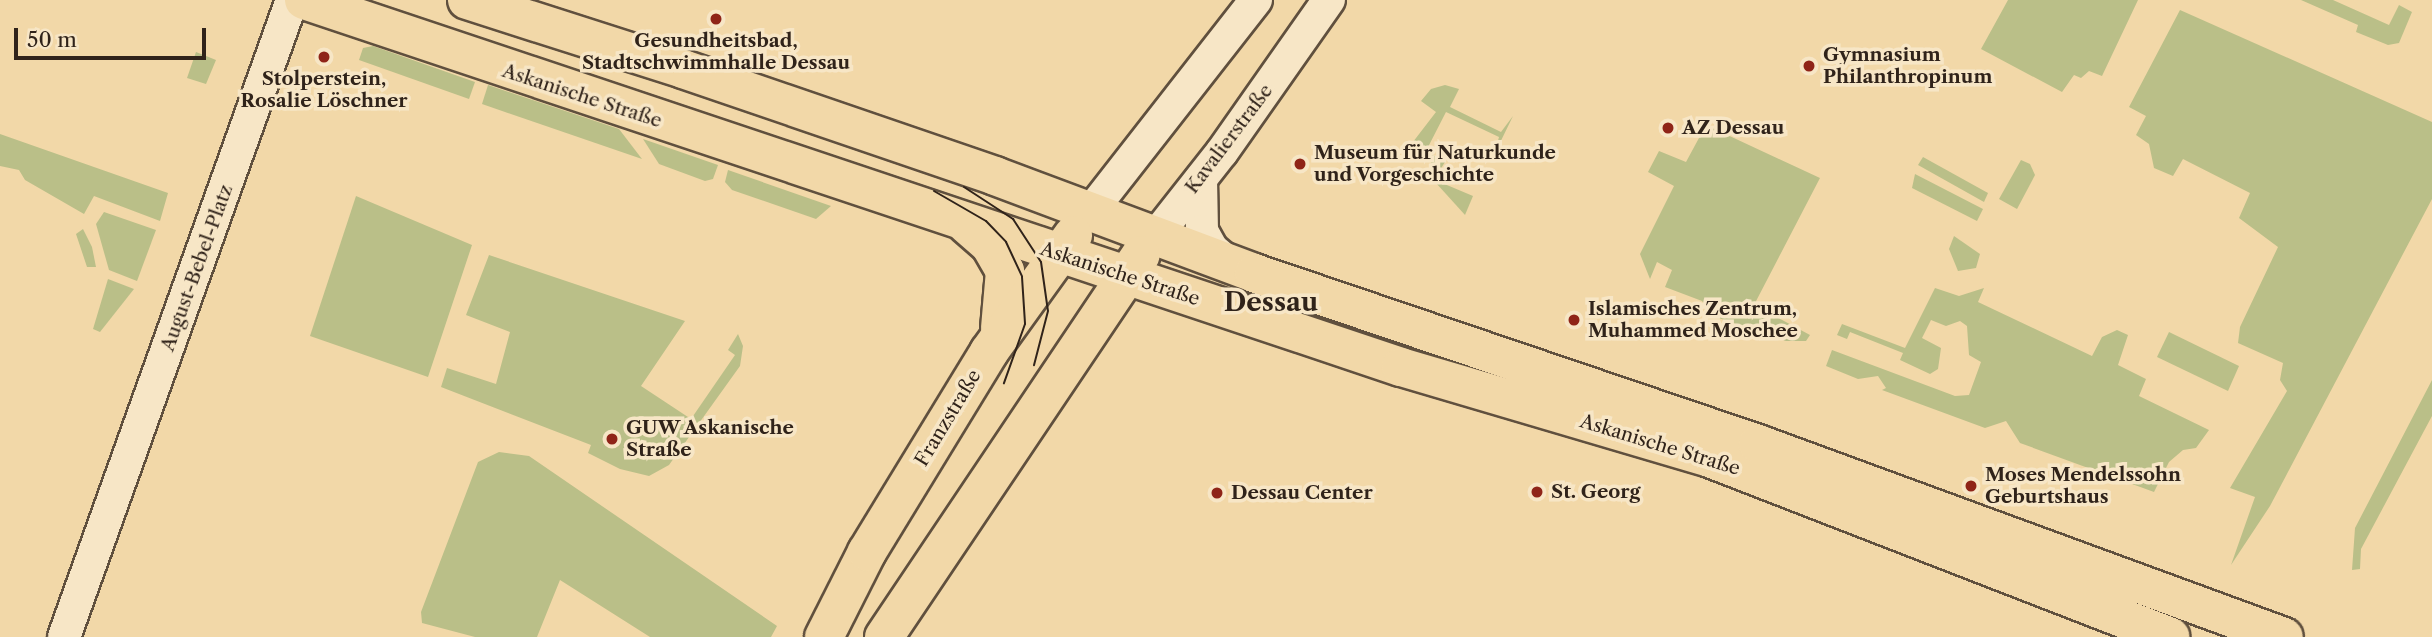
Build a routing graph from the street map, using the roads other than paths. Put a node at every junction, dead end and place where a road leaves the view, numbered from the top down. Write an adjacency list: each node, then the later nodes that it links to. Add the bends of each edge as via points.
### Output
1 (292, 0): 14 (street, August-Bebel-Platz)
2 (304, 0): 8 (main road, Askanische Straße)
3 (467, 0): 7 (main road, Askanische Straße, via 550,23)
4 (1256, 0): 7 (street)
5 (1329, 0): 6 (street, Kavalierstraße)
6 (1200, 179): 9 (street, Kavalierstraße); 11 (street, via 1202,231 1212,249)
7 (1091, 211): 9 (main road, Askanische Straße); 10 (main road, Franzstraße)
8 (963, 221): 10 (main road, Askanische Straße); 13 (main road, via 990,245 1005,271 1006,297)
9 (1155, 237): 11 (main road, Askanische Straße); 12 (main road, Kavalierstraße)
10 (1059, 253): 12 (main road, Askanische Straße); 13 (main road, Franzstraße)
11 (1232, 265): 18 (main road, Askanische Straße, via 1758,444)
12 (1126, 276): 16 (main road); 17 (main road, Askanische Straße, via 1401,367 1707,457)
13 (996, 340): 15 (main road, Franzstraße, via 867,552)
14 (64, 637)
15 (824, 637)
16 (884, 637)
17 (2170, 637)
18 (2284, 637)

